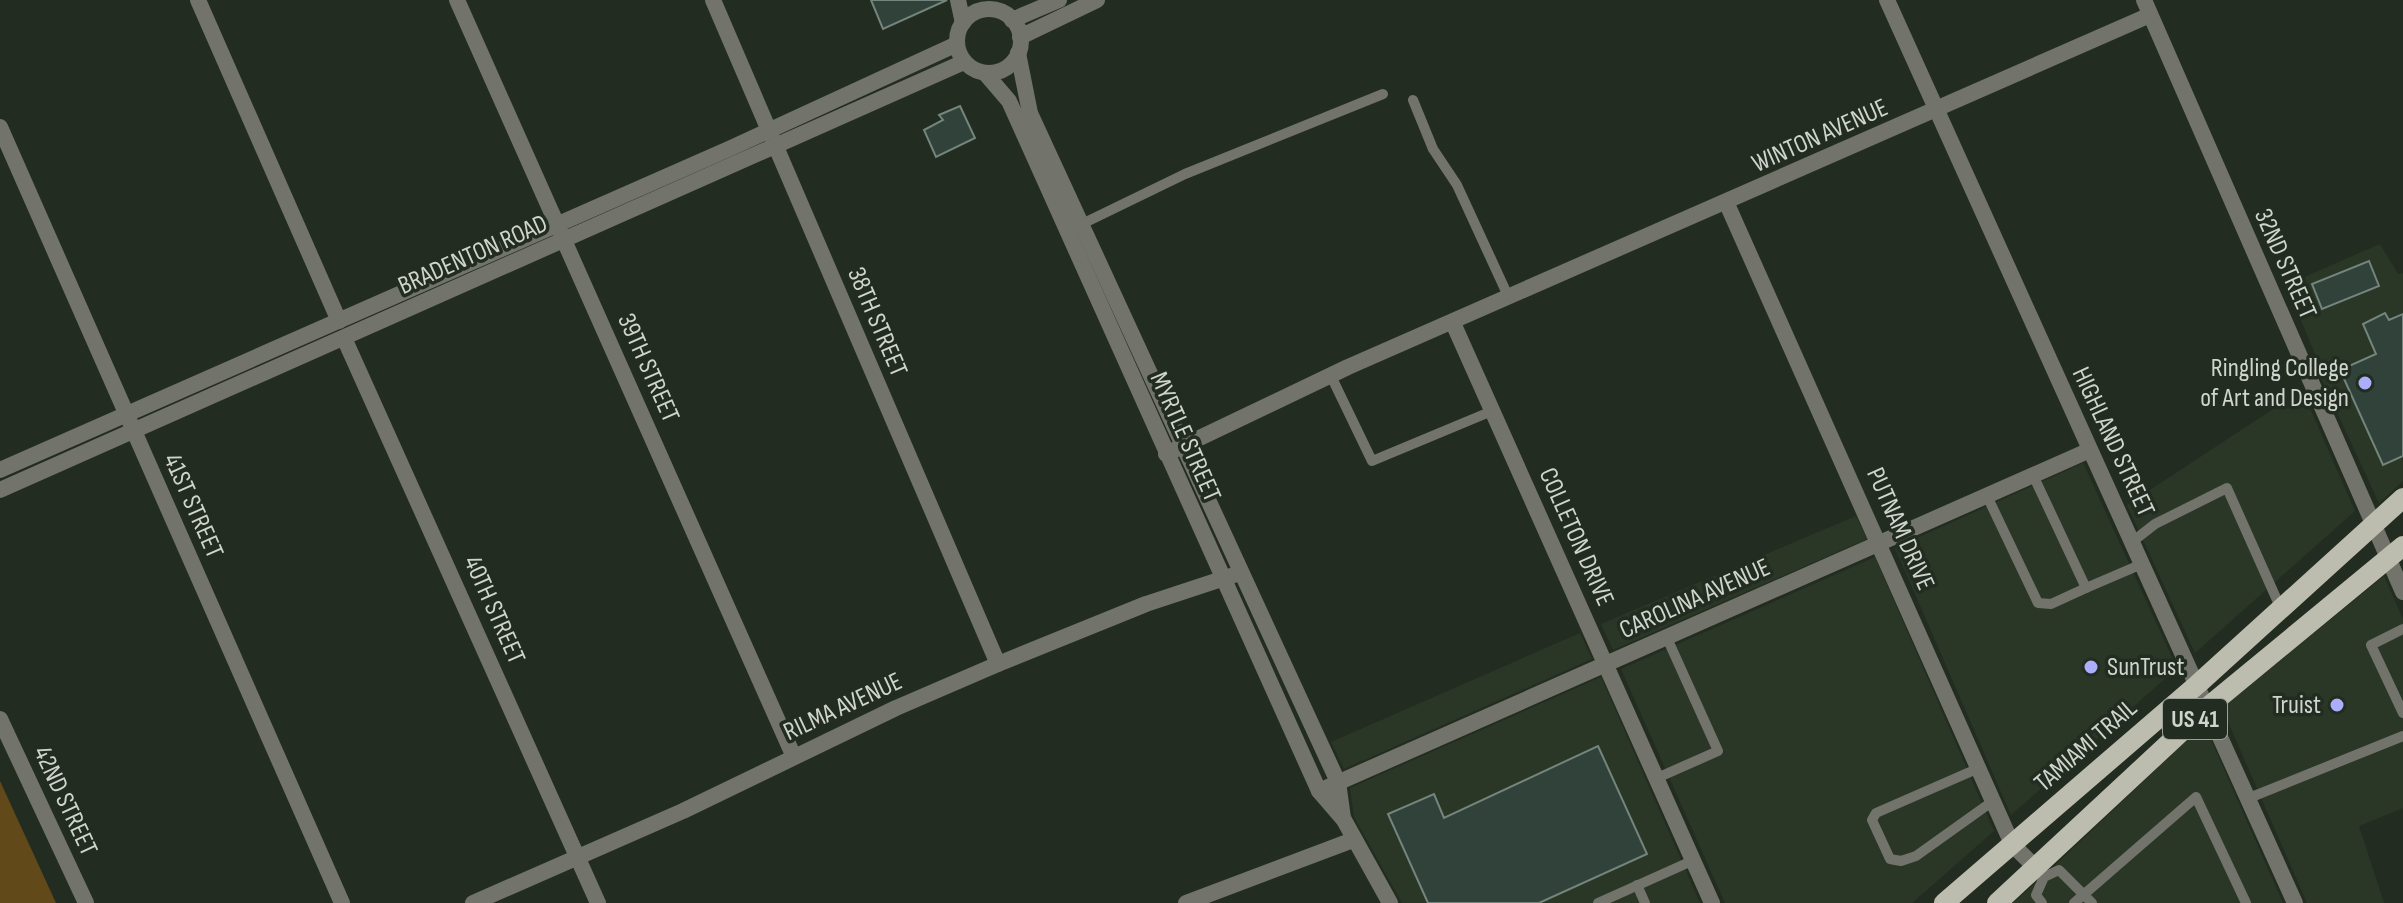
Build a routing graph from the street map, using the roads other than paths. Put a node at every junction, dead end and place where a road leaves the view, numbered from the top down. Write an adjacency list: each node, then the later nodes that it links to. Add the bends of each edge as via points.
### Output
1 (198, 0): 26 (street, 40TH STREET)
2 (457, 0): 23 (street, 39TH STREET)
3 (713, 0): 19 (street, 38TH STREET)
4 (958, 0): 10 (street)
5 (1059, 0): 9 (street)
6 (1097, 0): 12 (street)
7 (1887, 0): 17 (street, HIGHLAND STREET)
8 (2147, 8): 17 (street, WINTON AVENUE); 39 (street, 32ND STREET)
9 (1000, 10): 10 (street, via 975,12); 12 (street)
10 (963, 23): 11 (street)
11 (957, 44): 13 (street); 19 (street, BRADENTON ROAD)
12 (1019, 45): 14 (street, via 1002,71); 22 (street, MYRTLE STREET, via 1030,113)
13 (964, 62): 14 (street); 20 (street, BRADENTON ROAD)
14 (985, 73): 33 (street, MYRTLE STREET, via 1009,101)
15 (1383, 94): 22 (lane, via 1185,174)
16 (1413, 100): 24 (lane)
17 (1935, 111): 21 (street, WINTON AVENUE); 32 (street, HIGHLAND STREET)
18 (0, 127): 29 (street, 41ST STREET)
19 (769, 130): 20 (street, 38TH STREET); 23 (street, BRADENTON ROAD)
20 (774, 148): 23 (street, BRADENTON ROAD); 51 (street, 38TH STREET)
21 (1727, 204): 24 (street, WINTON AVENUE); 41 (street, PUTNAM DRIVE)
22 (1082, 224): 31 (street, MYRTLE STREET)
23 (561, 233): 26 (street, BRADENTON ROAD); 58 (street, 39TH STREET)
24 (1509, 298): 25 (street, WINTON AVENUE)
25 (1453, 323): 27 (street, WINTON AVENUE); 28 (street, COLLETON DRIVE)
26 (342, 330): 29 (street, BRADENTON ROAD); 30 (street, BRADENTON ROAD); 68 (street, 40TH STREET)
27 (1331, 376): 28 (lane, via 1372,461); 31 (street, WINTON AVENUE)
28 (1492, 411): 52 (street, COLLETON DRIVE)
29 (125, 416): 30 (street, 41ST STREET); 34 (street, BRADENTON ROAD)
30 (134, 432): 36 (street, BRADENTON ROAD); 74 (street, 41ST STREET)
31 (1184, 446): 33 (street, WINTON AVENUE); 44 (street, MYRTLE STREET)
32 (2090, 450): 35 (street, CAROLINA AVENUE); 40 (street, HIGHLAND STREET)
33 (1166, 454): 45 (street, MYRTLE STREET)
34 (0, 470)
35 (2033, 475): 37 (street, CAROLINA AVENUE); 46 (lane)
36 (0, 490)
37 (1987, 496): 41 (street, CAROLINA AVENUE); 46 (lane, via 2038,603 2044,606)
38 (2403, 498): 39 (main road, TAMIAMI TRAIL / US 41)
39 (2373, 525): 42 (street, 32ND STREET); 48 (main road, TAMIAMI TRAIL / US 41)
40 (2132, 542): 43 (street, HIGHLAND STREET); 48 (lane, via 2155,524 2227,488)
41 (1881, 543): 50 (street, CAROLINA AVENUE); 59 (street, PUTNAM DRIVE)
42 (2396, 552): 47 (street, 32ND STREET); 54 (main road, TAMIAMI TRAIL / US 41)
43 (2142, 564): 46 (lane); 53 (street, HIGHLAND STREET)
44 (1240, 573): 45 (street, RILMA AVENUE); 61 (street, MYRTLE STREET)
45 (1222, 579): 51 (street, RILMA AVENUE); 62 (street, MYRTLE STREET)
46 (2086, 588)
47 (2403, 592)
48 (2281, 609): 53 (main road, TAMIAMI TRAIL / US 41)
49 (2403, 629): 55 (lane, via 2371,645)
50 (1667, 638): 52 (street, CAROLINA AVENUE); 60 (lane, via 1718,751)
51 (998, 664): 58 (street, RILMA AVENUE)
52 (1607, 664): 60 (street, COLLETON DRIVE); 61 (street, CAROLINA AVENUE)
53 (2198, 684): 54 (street, HIGHLAND STREET); 67 (main road, TAMIAMI TRAIL / US 41)
54 (2209, 706): 63 (street, HIGHLAND STREET); 70 (main road, TAMIAMI TRAIL / US 41)
55 (2403, 713)
56 (0, 719): 73 (street, 42ND STREET)
57 (2403, 736): 63 (lane)
58 (794, 757): 68 (street, RILMA AVENUE)
59 (1979, 768): 64 (street, PUTNAM DRIVE); 64 (lane, via 1876,813 1872,820 1879,840 1890,859 1916,856)
60 (1657, 778): 69 (street, COLLETON DRIVE)
61 (1338, 782): 62 (street, CAROLINA AVENUE); 65 (street, MYRTLE STREET)
62 (1319, 791): 65 (street, MYRTLE STREET)
63 (2249, 798): 87 (street, HIGHLAND STREET)
64 (1993, 801): 67 (street, PUTNAM DRIVE)
65 (1344, 820): 66 (street, MYRTLE STREET)
66 (1353, 840): 77 (street); 78 (street, MYRTLE STREET)
67 (2012, 844): 70 (street, PUTNAM DRIVE); 82 (main road, TAMIAMI TRAIL / US 41)
68 (578, 857): 75 (street, RILMA AVENUE); 76 (street, 40TH STREET)
69 (1694, 860): 71 (lane); 81 (street, COLLETON DRIVE)
70 (2040, 873): 72 (lane, via 2059,870); 83 (main road, TAMIAMI TRAIL / US 41); 84 (lane, via 2036,895)
71 (1637, 885): 79 (lane); 80 (lane)
72 (2078, 899): 85 (lane); 86 (lane, via 2196,797)
73 (86, 903)
74 (342, 903)
75 (473, 903)
76 (598, 903)
77 (1186, 903)
78 (1390, 903)
79 (1598, 903)
80 (1645, 903)
81 (1712, 903)
82 (1944, 903)
83 (1997, 903)
84 (2042, 903)
85 (2092, 903)
86 (2246, 903)
87 (2295, 903)

